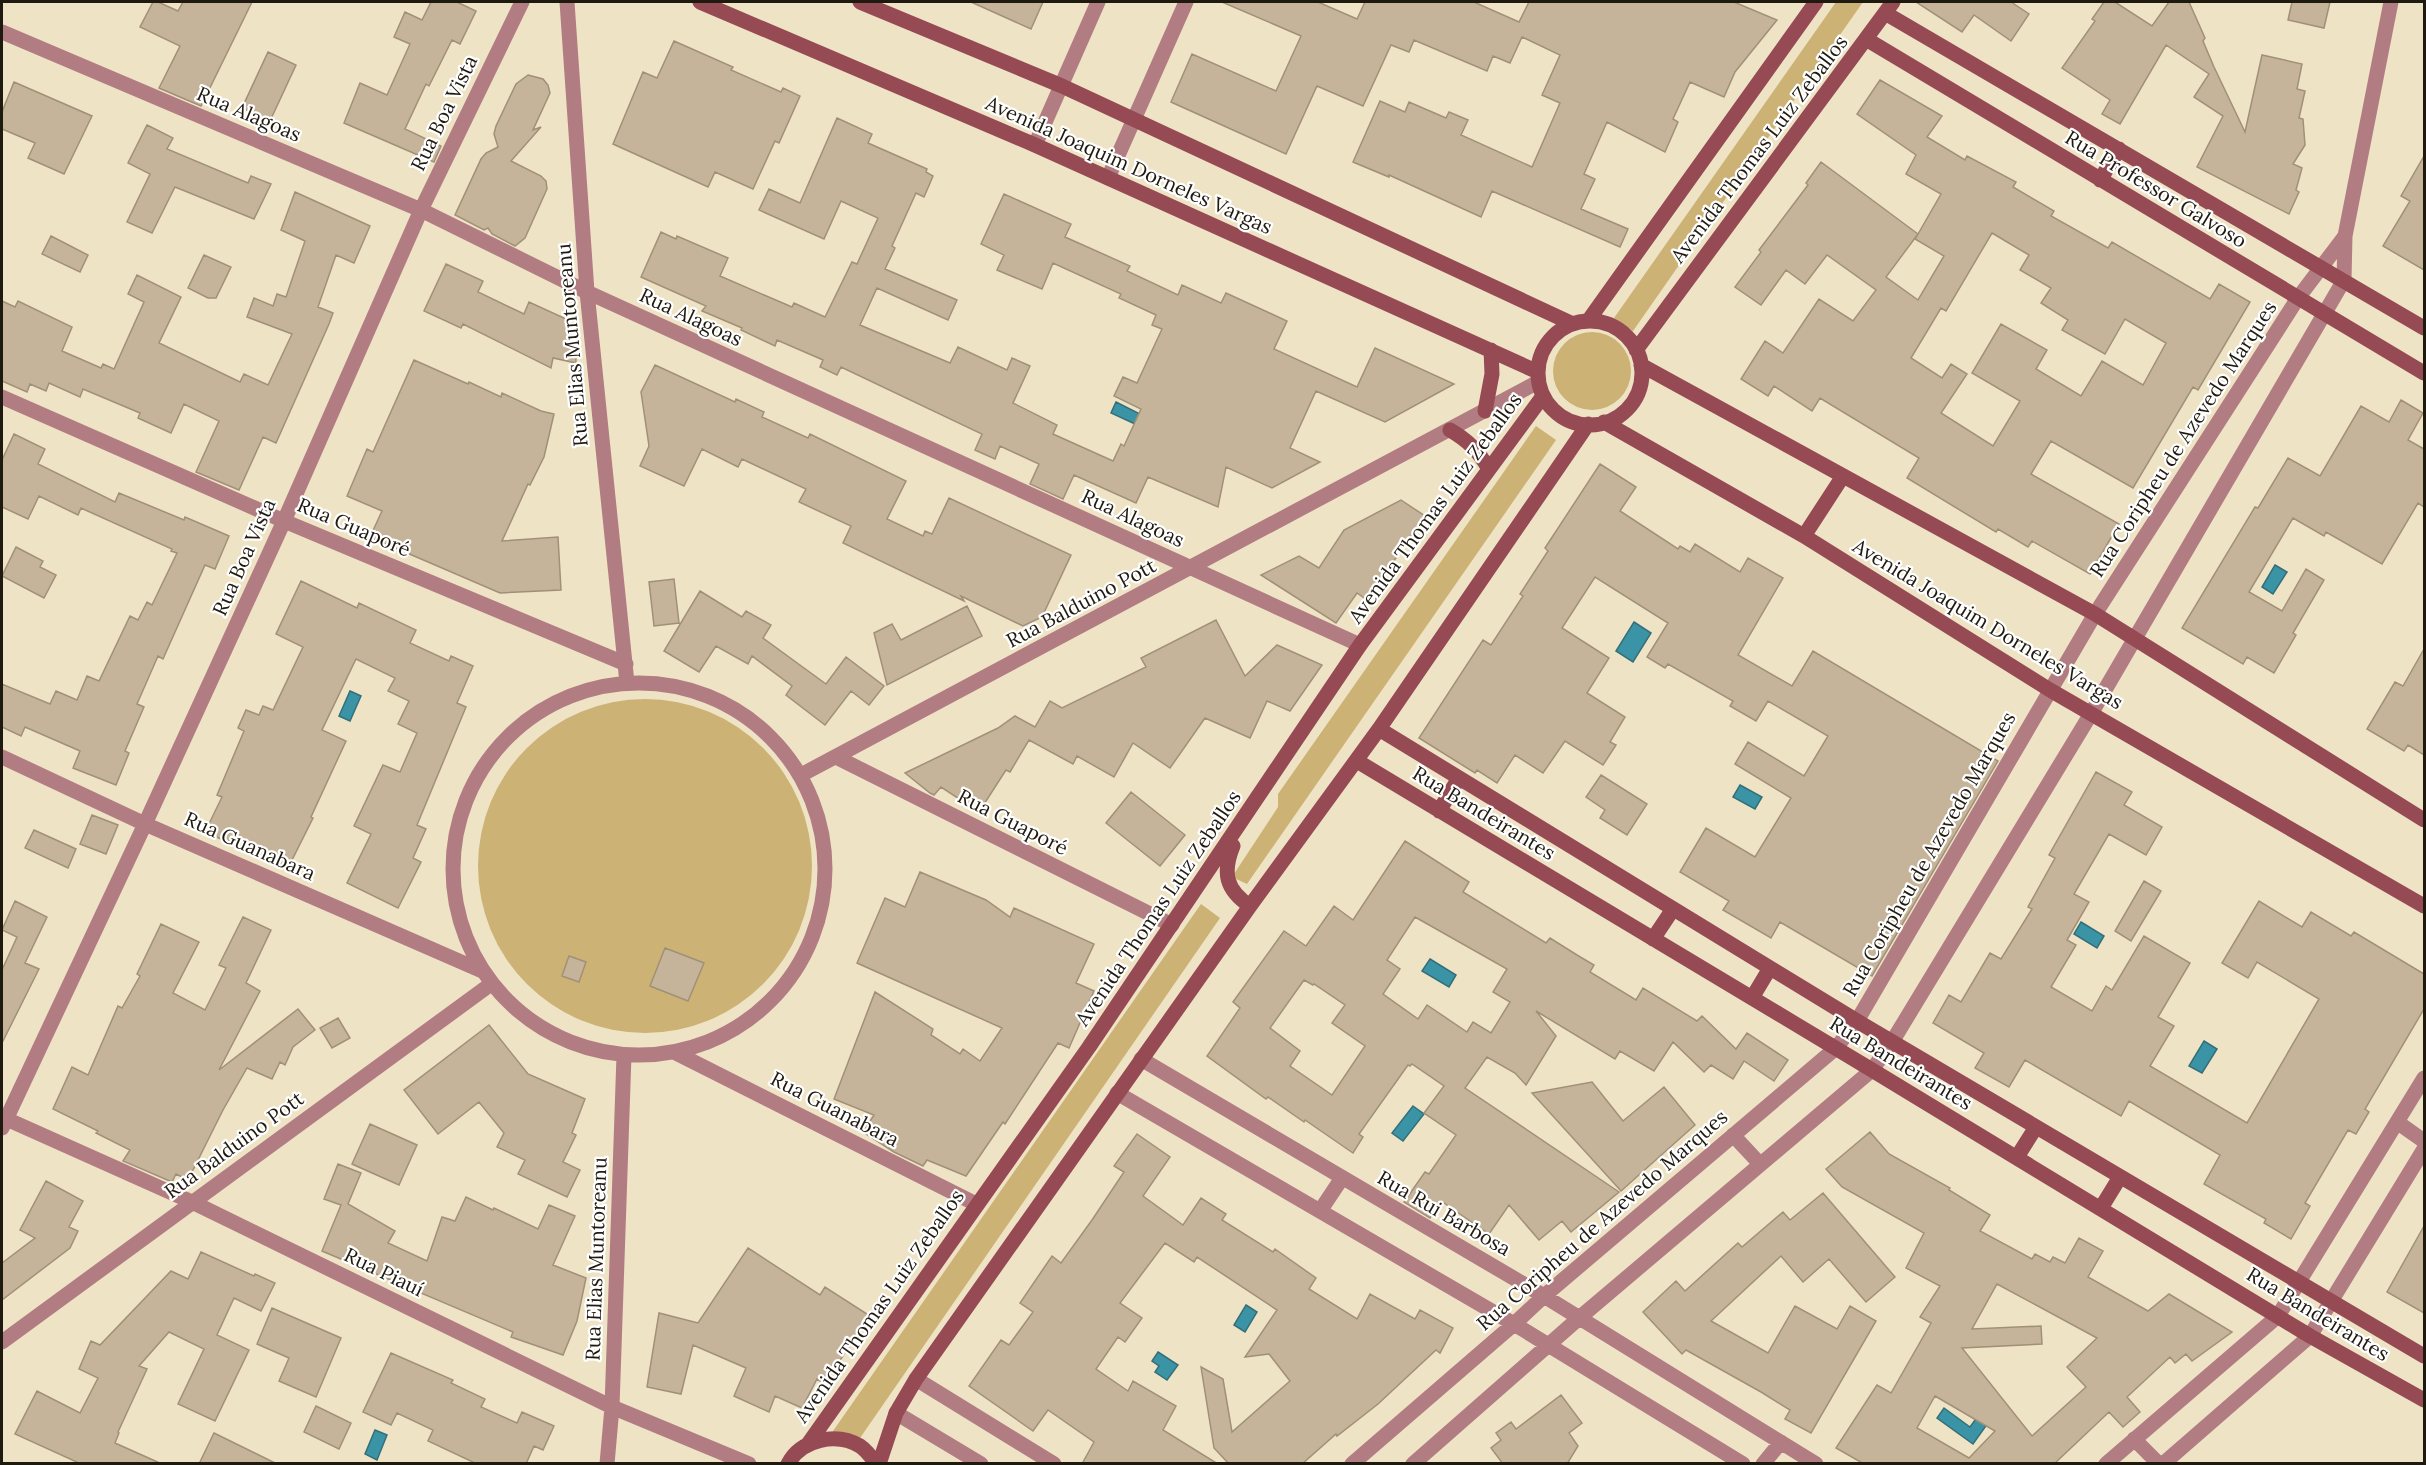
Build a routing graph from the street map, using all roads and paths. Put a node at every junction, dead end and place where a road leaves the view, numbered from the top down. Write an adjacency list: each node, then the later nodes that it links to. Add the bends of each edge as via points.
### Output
1 (522, 2): 18 (street, Rua Boa Vista)
2 (567, 2): 22 (street, Rua Elias Muntoreanu)
3 (700, 2): 14 (street, Avenida Joaquim Dorneles Vargas)
4 (860, 2): 12 (street)
5 (1098, 2): 12 (street)
6 (1186, 2): 13 (street)
7 (2391, 2): 19 (street, Rua Coripheu de Azevedo Marques)
8 (1812, 3): 25 (street, Avenida Thomas Luiz Zeballos)
9 (1889, 7): 11 (street, Avenida Thomas Luiz Zeballos); 15 (street, Rua Professor Galvoso)
10 (2, 32): 18 (street, Rua Alagoas)
11 (1866, 39): 17 (street, Rua Professor Galvoso); 28 (street, Avenida Thomas Luiz Zeballos)
12 (1062, 86): 13 (street); 14 (street)
13 (1135, 119): 16 (street); 25 (street)
14 (1035, 145): 16 (street, Avenida Joaquim Dorneles Vargas)
15 (2119, 149): 17 (street); 20 (street, Rua Professor Galvoso)
16 (1108, 178): 27 (street, Avenida Joaquim Dorneles Vargas)
17 (2100, 180): 23 (street, Rua Professor Galvoso)
18 (421, 210): 22 (street, Rua Alagoas); 38 (street, Rua Boa Vista)
19 (2345, 236): 20 (street, Rua Coripheu de Azevedo Marques); 21 (street, Rua Coripheu de Azevedo Marques)
20 (2320, 266): 21 (street, Rua Professor Galvoso); 23 (street, Rua Coripheu de Azevedo Marques)
21 (2344, 280): 24 (street); 26 (street, Rua Professor Galvoso)
22 (587, 292): 40 (street, Rua Alagoas); 44 (street, Rua Elias Muntoreanu)
23 (2298, 298): 24 (street, Rua Professor Galvoso); 41 (street, Rua Coripheu de Azevedo Marques)
24 (2323, 314): 30 (street, Rua Professor Galvoso); 42 (street)
25 (1581, 322): 28 (street, via 1614,327); 31 (street, Avenida Thomas Luiz Zeballos, via 1559,332 1547,343 1540,358)
26 (2424, 328)
27 (1491, 350): 31 (street, Avenida Joaquim Dorneles Vargas); 33 (street, via 1492,374)
28 (1636, 350): 29 (street)
29 (1641, 365): 34 (street, via 1640,385 1632,402 1619,416); 37 (street)
30 (2424, 373)
31 (1540, 383): 33 (street, Rua Balduino Pott); 34 (street, Avenida Joaquim Dorneles Vargas, via 1550,407 1565,418); 36 (street, Avenida Thomas Luiz Zeballos)
32 (2, 397): 38 (street, Rua Guaporé)
33 (1485, 411): 35 (street, Rua Balduino Pott)
34 (1596, 423): 39 (street, Avenida Joaquim Dorneles Vargas); 48 (street)
35 (1450, 430): 36 (street, via 1478,449); 40 (street, Rua Balduino Pott)
36 (1489, 469): 43 (street, Avenida Thomas Luiz Zeballos)
37 (1843, 476): 39 (street); 41 (street)
38 (284, 521): 44 (street, Rua Guaporé); 56 (street, Rua Boa Vista)
39 (1804, 536): 46 (street, Avenida Joaquim Dorneles Vargas)
40 (1192, 568): 43 (street, Rua Alagoas); 49 (street, Rua Balduino Pott)
41 (2095, 614): 42 (street); 46 (street, Rua Coripheu de Azevedo Marques)
42 (2135, 639): 47 (street); 55 (street)
43 (1360, 645): 57 (street, Avenida Thomas Luiz Zeballos)
44 (626, 664): 45 (street, Rua Elias Muntoreanu)
45 (627, 683): 52 (street, via 662,684 695,691 727,704 756,723 781,747); 64 (street, via 592,689 559,701 528,719 487,761 464,802 454,836 455,906)
46 (2050, 690): 47 (street, Avenida Joaquim Dorneles Vargas); 67 (street, Rua Coripheu de Azevedo Marques)
47 (2092, 712): 59 (street, Avenida Joaquim Dorneles Vargas); 68 (street)
48 (1379, 729): 51 (street); 53 (street, Rua Bandeirantes)
49 (836, 757): 52 (street, Rua Balduino Pott); 61 (street, Rua Guaporé)
50 (2, 758): 56 (street, Rua Guanabara)
51 (1357, 761): 54 (street, Rua Bandeirantes); 58 (street)
52 (801, 775): 70 (street, via 817,811 825,849 826,889 817,927 801,963 777,995 747,1022 712,1040)
53 (1459, 778): 54 (street); 60 (street, Rua Bandeirantes)
54 (1440, 811): 62 (street, Rua Bandeirantes)
55 (2424, 820)
56 (145, 824): 64 (street, Rua Guanabara); 76 (street, Rua Boa Vista)
57 (1242, 824): 58 (street, via 1227,859 1227,875 1234,893); 61 (street, Avenida Thomas Luiz Zeballos)
58 (1250, 906): 72 (street)
59 (2424, 906)
60 (1673, 909): 62 (street); 63 (street, Rua Bandeirantes)
61 (1172, 925): 87 (street, Avenida Thomas Luiz Zeballos)
62 (1653, 939): 66 (street, Rua Bandeirantes)
63 (1770, 968): 66 (street); 67 (street, Rua Bandeirantes)
64 (482, 971): 65 (street)
65 (491, 984): 71 (street, via 518,1012 550,1034 586,1048); 86 (street, Rua Balduino Pott)
66 (1752, 998): 69 (street, Rua Bandeirantes)
67 (1857, 1021): 68 (street, Rua Bandeirantes); 69 (street, Rua Coripheu de Azevedo Marques)
68 (1892, 1042): 73 (street); 78 (street, Rua Bandeirantes)
69 (1836, 1048): 73 (street, Rua Bandeirantes); 79 (street, Rua Coripheu de Azevedo Marques)
70 (674, 1052): 71 (street); 87 (street, Rua Guanabara)
71 (624, 1055): 102 (street, Rua Elias Muntoreanu)
72 (1141, 1059): 75 (street); 85 (street, Rua Rui Barbosa)
73 (1872, 1070): 82 (street, Rua Bandeirantes); 83 (street)
74 (2424, 1078): 77 (street)
75 (1117, 1093): 89 (street); 100 (street)
76 (3, 1122): 86 (street, Rua Piauí)
77 (2397, 1122): 80 (street); 90 (street)
78 (2036, 1127): 82 (street); 84 (street, Rua Bandeirantes)
79 (1733, 1135): 83 (street); 91 (street, Rua Coripheu de Azevedo Marques)
80 (2424, 1141)
81 (2424, 1149): 92 (street)
82 (2017, 1157): 88 (street, Rua Bandeirantes)
83 (1760, 1164): 94 (street)
84 (2120, 1177): 88 (street); 90 (street, Rua Bandeirantes)
85 (1342, 1178): 89 (street); 91 (street, Rua Rui Barbosa)
86 (192, 1202): 97 (street, Rua Balduino Pott); 102 (street, Rua Piauí)
87 (976, 1204): 106 (street, Avenida Thomas Luiz Zeballos)
88 (2101, 1208): 93 (street, Rua Bandeirantes)
89 (1320, 1211): 95 (street)
90 (2298, 1283): 92 (street, Rua Bandeirantes); 93 (street)
91 (1544, 1296): 94 (street, Rua Rui Barbosa); 95 (street, Rua Coripheu de Azevedo Marques)
92 (2332, 1301): 96 (street); 99 (street, Rua Bandeirantes)
93 (2278, 1316): 96 (street, Rua Bandeirantes); 104 (street)
94 (1578, 1319): 98 (street); 105 (street, Rua Rui Barbosa)
95 (1514, 1324): 98 (street); 113 (street, Rua Coripheu de Azevedo Marques)
96 (2310, 1336): 101 (street, Rua Bandeirantes); 119 (street)
97 (2, 1342)
98 (1548, 1345): 114 (street); 115 (street)
99 (2424, 1356)
100 (916, 1379): 103 (street); 112 (street)
101 (2424, 1400)
102 (612, 1407): 107 (street, Rua Elias Muntoreanu); 108 (street, Rua Piauí)
103 (896, 1413): 110 (street); 111 (street)
104 (2134, 1439): 118 (street); 119 (street)
105 (1781, 1442): 116 (street); 117 (street, Rua Rui Barbosa)
106 (808, 1444): 109 (street, Avenida Thomas Luiz Zeballos); 110 (street, via 835,1438 860,1446)
107 (607, 1464)
108 (749, 1464)
109 (788, 1464)
110 (878, 1464)
111 (981, 1464)
112 (1054, 1464)
113 (1352, 1464)
114 (1413, 1464)
115 (1743, 1464)
116 (1763, 1464)
117 (1816, 1464)
118 (2106, 1464)
119 (2161, 1464)

